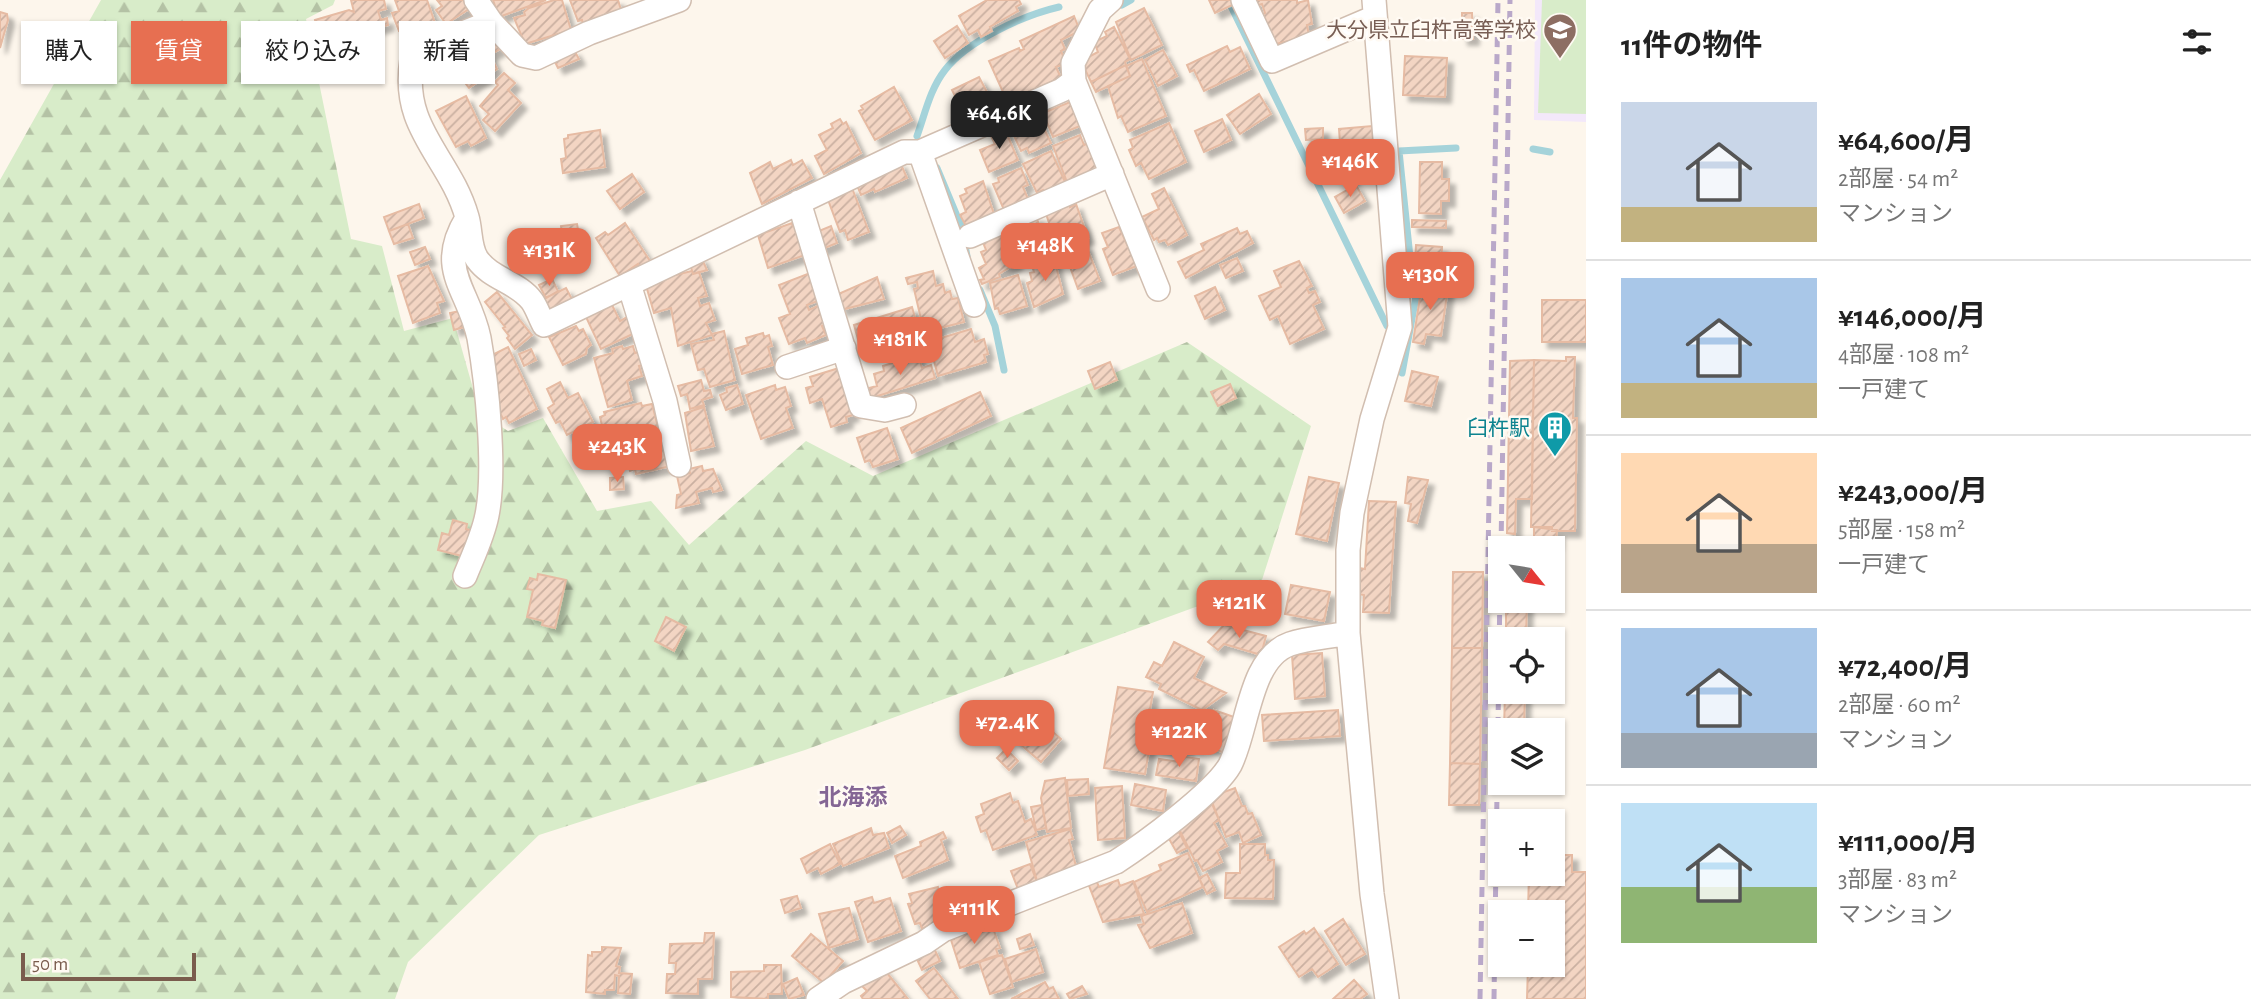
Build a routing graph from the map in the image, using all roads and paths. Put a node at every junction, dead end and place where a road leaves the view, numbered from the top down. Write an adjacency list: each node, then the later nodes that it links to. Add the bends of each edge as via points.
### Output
1 (476, 0): 6 (street)
2 (679, 0): 7 (street, via 536,58 522,55)
3 (1111, 0): 8 (street, via 1100,10 1073,63)
4 (1243, 0): 5 (street, via 1272,61)
5 (1374, 8): 23 (street, via 1401,327 1372,419 1352,513)
6 (490, 21)
7 (495, 26)
8 (1074, 81): 10 (street); 11 (street)
9 (410, 84): 13 (street, via 413,113 444,165)
10 (920, 152): 12 (street, via 904,152); 17 (street)
11 (1112, 174): 14 (street); 16 (street)
12 (799, 202): 15 (street); 18 (street)
13 (467, 218): 15 (street, via 477,259 532,300 544,325); 22 (street, via 455,238 452,261 478,336 491,475 487,514)
14 (970, 236)
15 (629, 284): 21 (street, via 665,401)
16 (1158, 289)
17 (974, 305)
18 (844, 348): 19 (street); 20 (street, via 861,406 885,410)
19 (788, 367)
20 (904, 405)
21 (679, 465)
22 (465, 576)
23 (1348, 634): 24 (street, via 1299,642 1274,652 1260,672 1230,765 1218,781 1138,849 1116,862 943,930); 25 (street, via 1372,894)
24 (821, 998)
25 (1387, 999)

